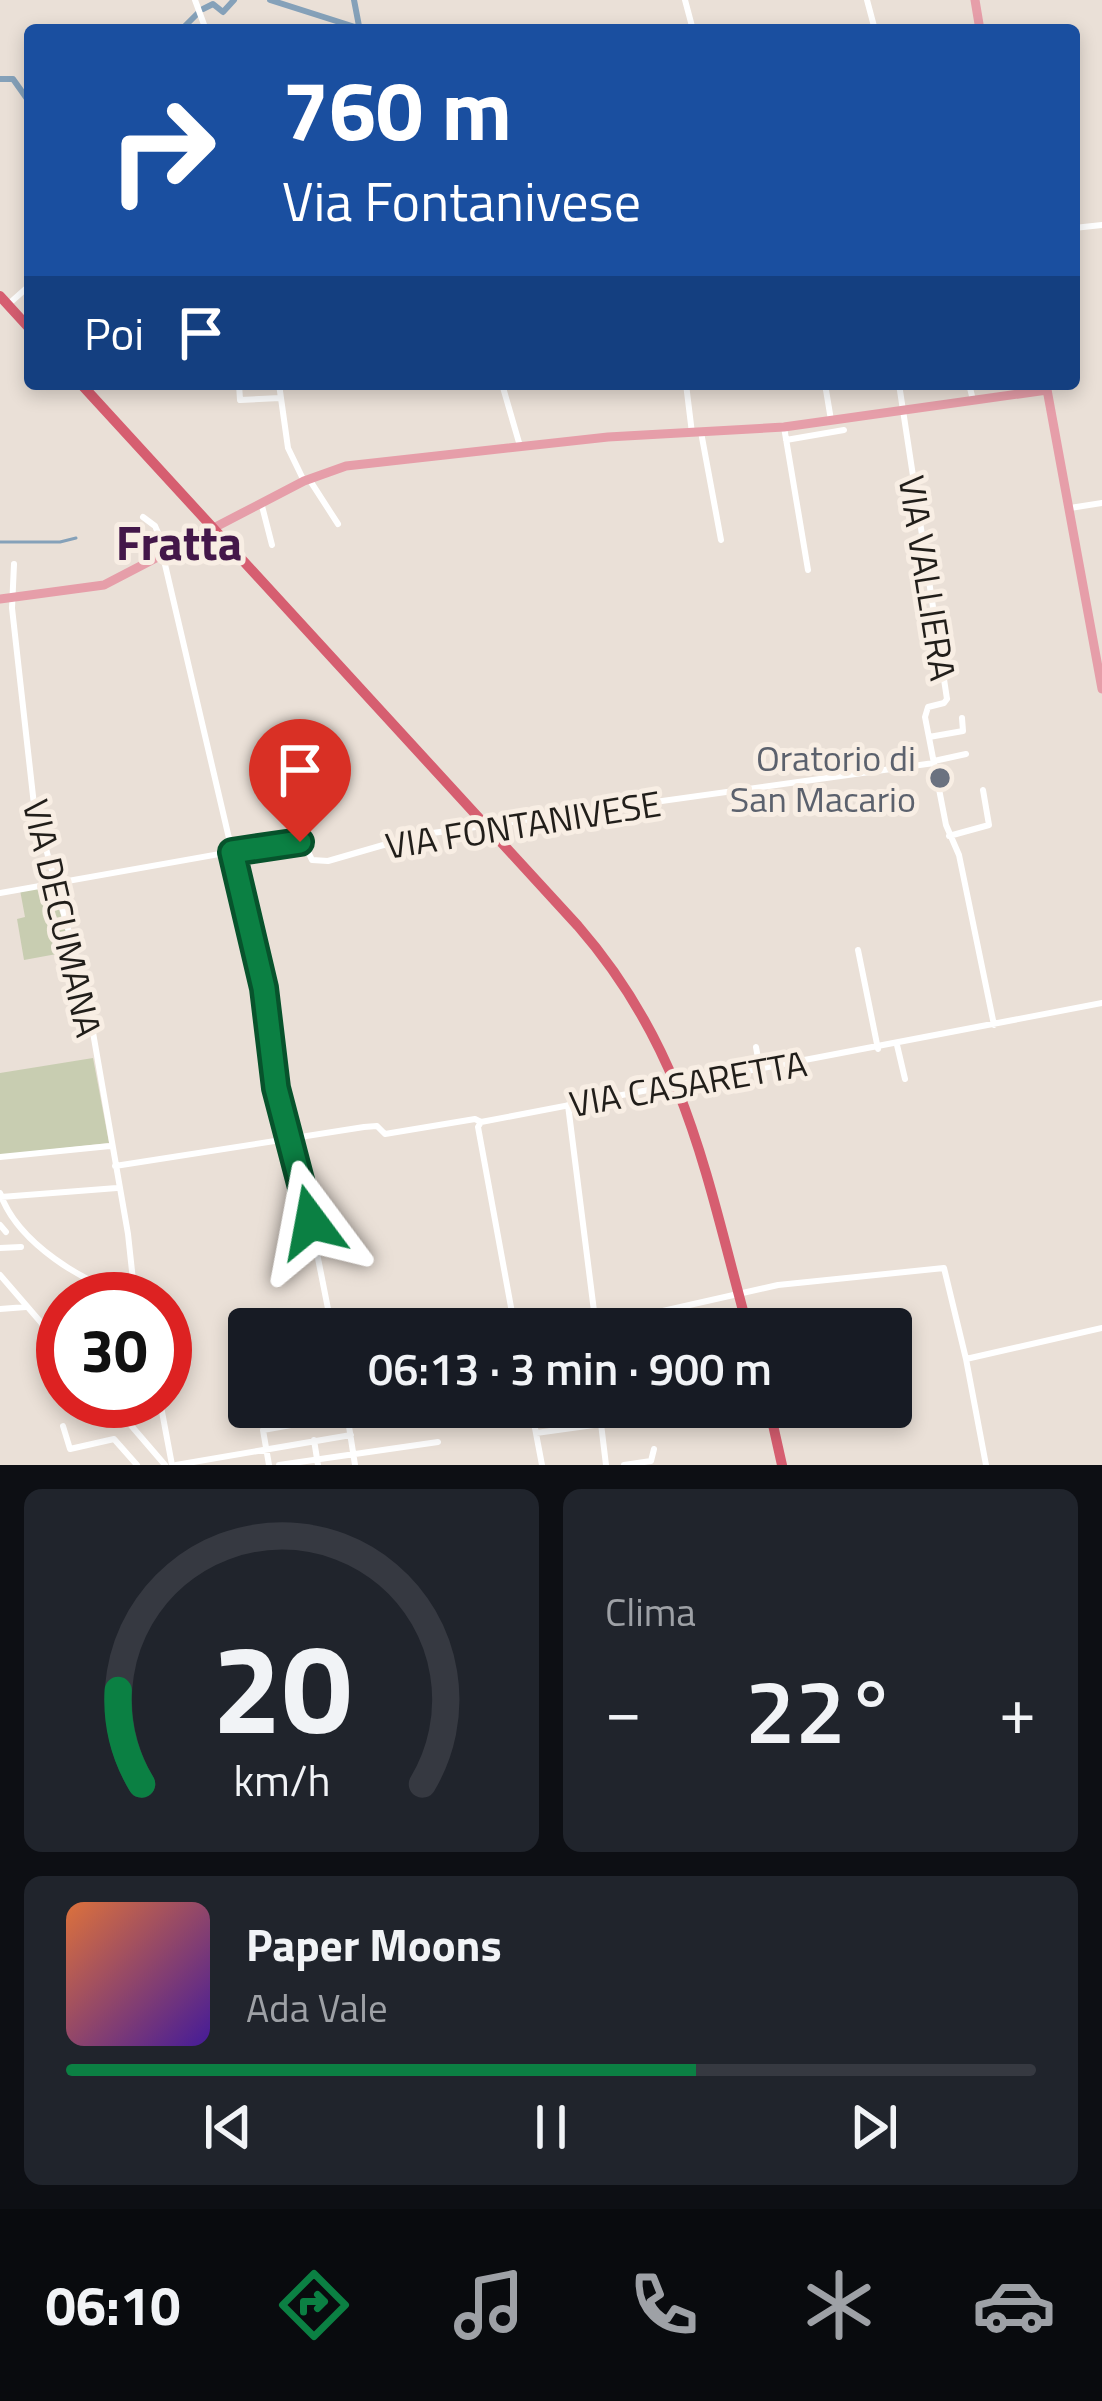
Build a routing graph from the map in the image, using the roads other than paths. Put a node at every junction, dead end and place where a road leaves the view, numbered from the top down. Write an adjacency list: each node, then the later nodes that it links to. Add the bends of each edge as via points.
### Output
1 (87, 390): 69 (highway, via 629,990 680,1090)
2 (239, 390): 11 (street, via 240,400)
3 (279, 390): 11 (street)
4 (504, 390): 19 (street)
5 (687, 390): 17 (street)
6 (826, 390): 14 (street)
7 (899, 390): 13 (street, VIA VALLIERA)
8 (970, 390): 12 (street)
9 (1029, 390): 12 (main road)
10 (1047, 390): 23 (main road)
11 (280, 398): 20 (street, via 288,448)
12 (973, 400): 13 (main road)
13 (901, 411): 14 (main road); 35 (street, VIA VALLIERA, via 947,698 925,710)
14 (831, 420): 15 (main road)
15 (784, 427): 17 (main road); 18 (street)
16 (844, 430): 18 (street)
17 (696, 432): 19 (main road); 26 (street)
18 (786, 440): 30 (street)
19 (520, 446): 20 (main road, via 346,466)
20 (306, 480): 22 (main road); 25 (street)
21 (1102, 503): 23 (street)
22 (262, 506): 27 (street); 28 (main road)
23 (1070, 508): 33 (main road)
24 (143, 517): 28 (street)
25 (338, 524)
26 (721, 540)
27 (272, 545)
28 (165, 555): 31 (main road, via 104,585); 40 (street)
29 (14, 564): 31 (street, VIA DECUMANA)
30 (808, 570)
31 (13, 597): 32 (main road); 41 (street, VIA DECUMANA, via 34,805)
32 (0, 599)
33 (1102, 689)
34 (962, 718): 35 (street, via 963,731)
35 (928, 737): 37 (street)
36 (966, 754): 37 (street, VIA FONTANIVESE)
37 (934, 762): 39 (street); 40 (street, VIA FONTANIVESE, via 418,836 317,862 300,842)
38 (983, 790): 39 (street, via 989,825)
39 (949, 836): 45 (street)
40 (232, 852): 41 (street, VIA FONTANIVESE); 53 (street)
41 (54, 883): 42 (street, VIA FONTANIVESE); 54 (street, VIA DECUMANA, via 87,998)
42 (0, 893)
43 (858, 950): 48 (street)
44 (1102, 1003): 45 (street, VIA CASARETTA)
45 (994, 1025): 46 (street, VIA CASARETTA)
46 (897, 1045): 48 (street, VIA CASARETTA); 50 (street)
47 (756, 1048): 49 (street)
48 (878, 1049): 49 (street, VIA CASARETTA)
49 (760, 1070): 51 (street, VIA CASARETTA)
50 (905, 1079)
51 (568, 1105): 52 (street, VIA CASARETTA); 67 (street)
52 (481, 1122): 53 (street, VIA CASARETTA); 66 (street)
53 (290, 1137): 56 (street, VIA CASARETTA); 65 (street)
54 (112, 1146): 55 (street); 56 (street, VIA DECUMANA)
55 (0, 1157)
56 (115, 1166): 57 (street, VIA DECUMANA)
57 (118, 1187): 58 (street); 62 (street, VIA DECUMANA)
58 (1, 1195): 61 (street, via 44,1249)
59 (21, 1247): 60 (street)
60 (0, 1248)
61 (80, 1272)
62 (132, 1272)
63 (0, 1275): 64 (street)
64 (27, 1306): 70 (street); 71 (street)
65 (327, 1308)
66 (511, 1308)
67 (593, 1308)
68 (678, 1308): 73 (street, via 748,1291 944,1268)
69 (742, 1308)
70 (0, 1309)
71 (36, 1316)
72 (1102, 1328): 73 (street)
73 (966, 1359): 102 (street)
74 (64, 1428): 93 (street, via 70,1449 114,1439)
75 (136, 1428): 94 (street)
76 (165, 1428): 94 (street)
77 (271, 1428): 87 (street, via 262,1430)
78 (349, 1428): 84 (street)
79 (535, 1428): 83 (street)
80 (572, 1428): 83 (street)
81 (601, 1428): 99 (street)
82 (774, 1428): 101 (highway)
83 (536, 1433): 98 (street)
84 (350, 1435): 85 (street); 89 (street)
85 (314, 1440): 87 (street); 91 (street)
86 (438, 1442): 89 (street)
87 (268, 1449): 94 (street); 95 (street)
88 (654, 1449): 100 (street, via 651,1461)
89 (353, 1454): 90 (street); 97 (street)
90 (336, 1461): 91 (street)
91 (318, 1462): 92 (street)
92 (304, 1463): 96 (street)
93 (137, 1465)
94 (171, 1465)
95 (269, 1465)
96 (283, 1465)
97 (355, 1465)
98 (542, 1465)
99 (606, 1465)
100 (624, 1465)
101 (782, 1465)
102 (986, 1465)

